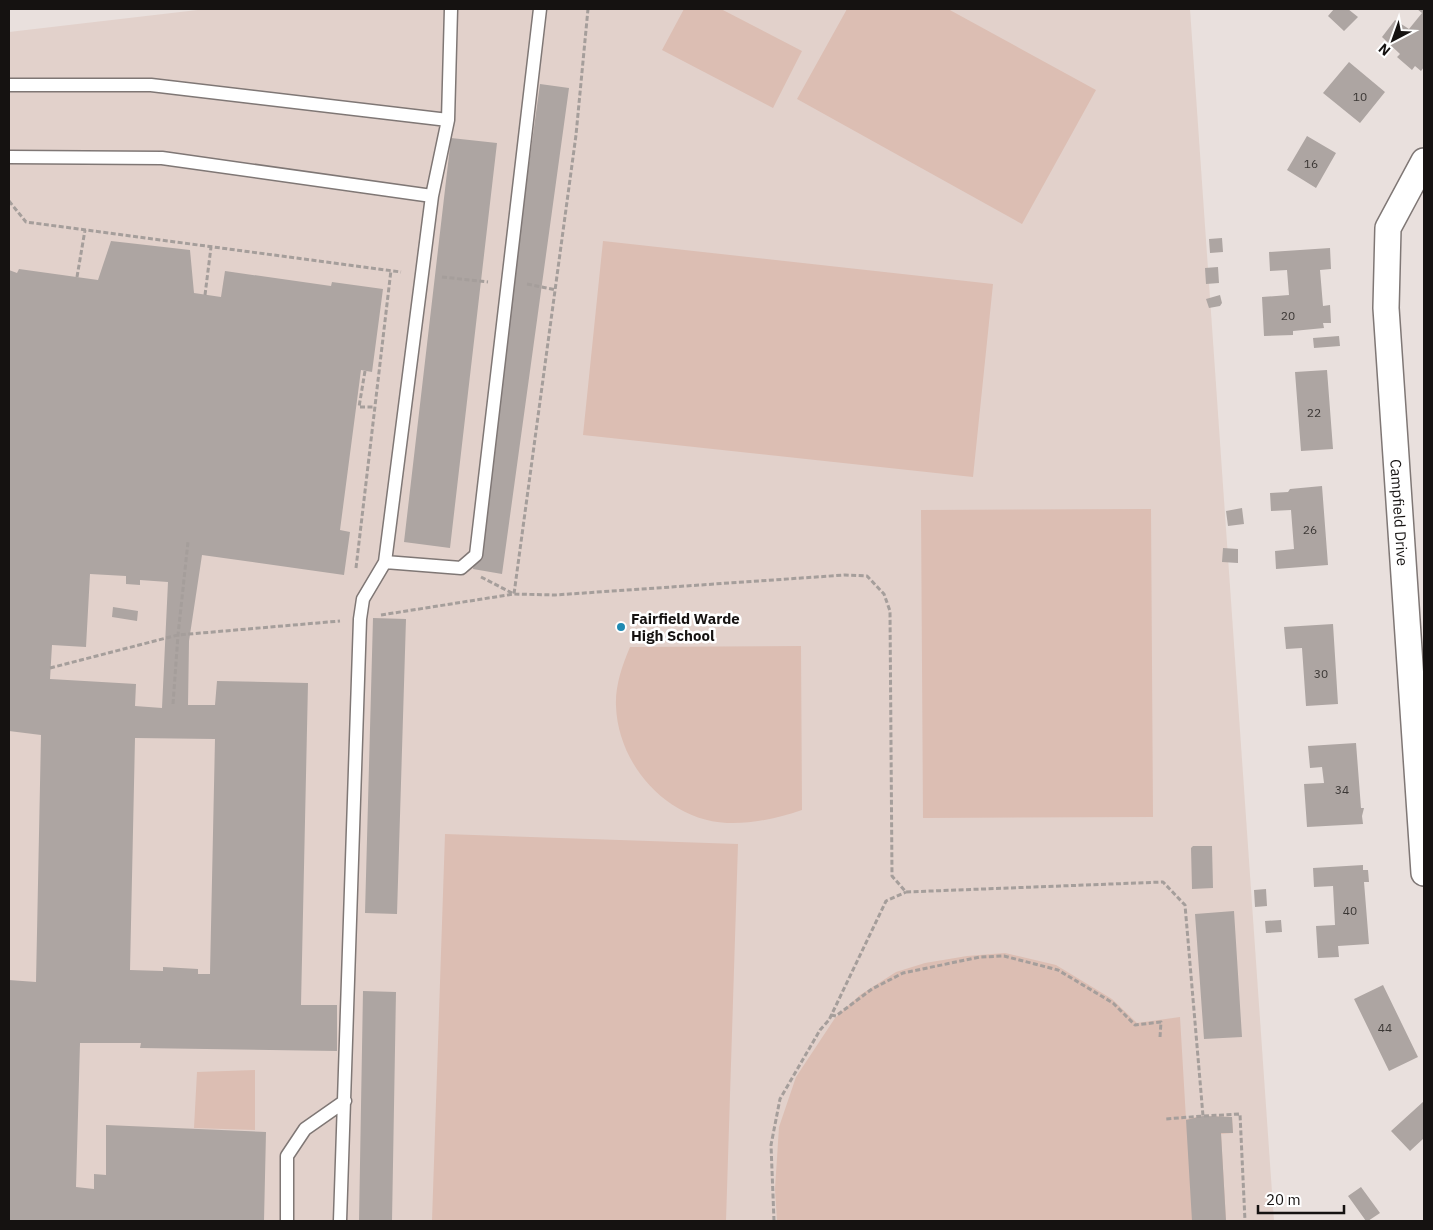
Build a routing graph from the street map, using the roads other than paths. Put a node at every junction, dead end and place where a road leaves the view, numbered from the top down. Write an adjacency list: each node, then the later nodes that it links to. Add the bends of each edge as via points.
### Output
1 (450, 9): 4 (lane)
2 (540, 9): 8 (lane, via 476,555 461,568)
3 (9, 85): 4 (lane, via 152,85)
4 (448, 120): 7 (lane)
5 (9, 157): 7 (lane, via 162,158)
6 (1424, 161): 9 (street, Campfield Drive, via 1388,228 1386,308)
7 (432, 196): 8 (lane)
8 (385, 562): 10 (lane, via 363,599 360,619)
9 (1424, 874)
10 (345, 1101): 11 (lane, via 305,1129 287,1156); 12 (lane)
11 (287, 1221)
12 (340, 1221)

